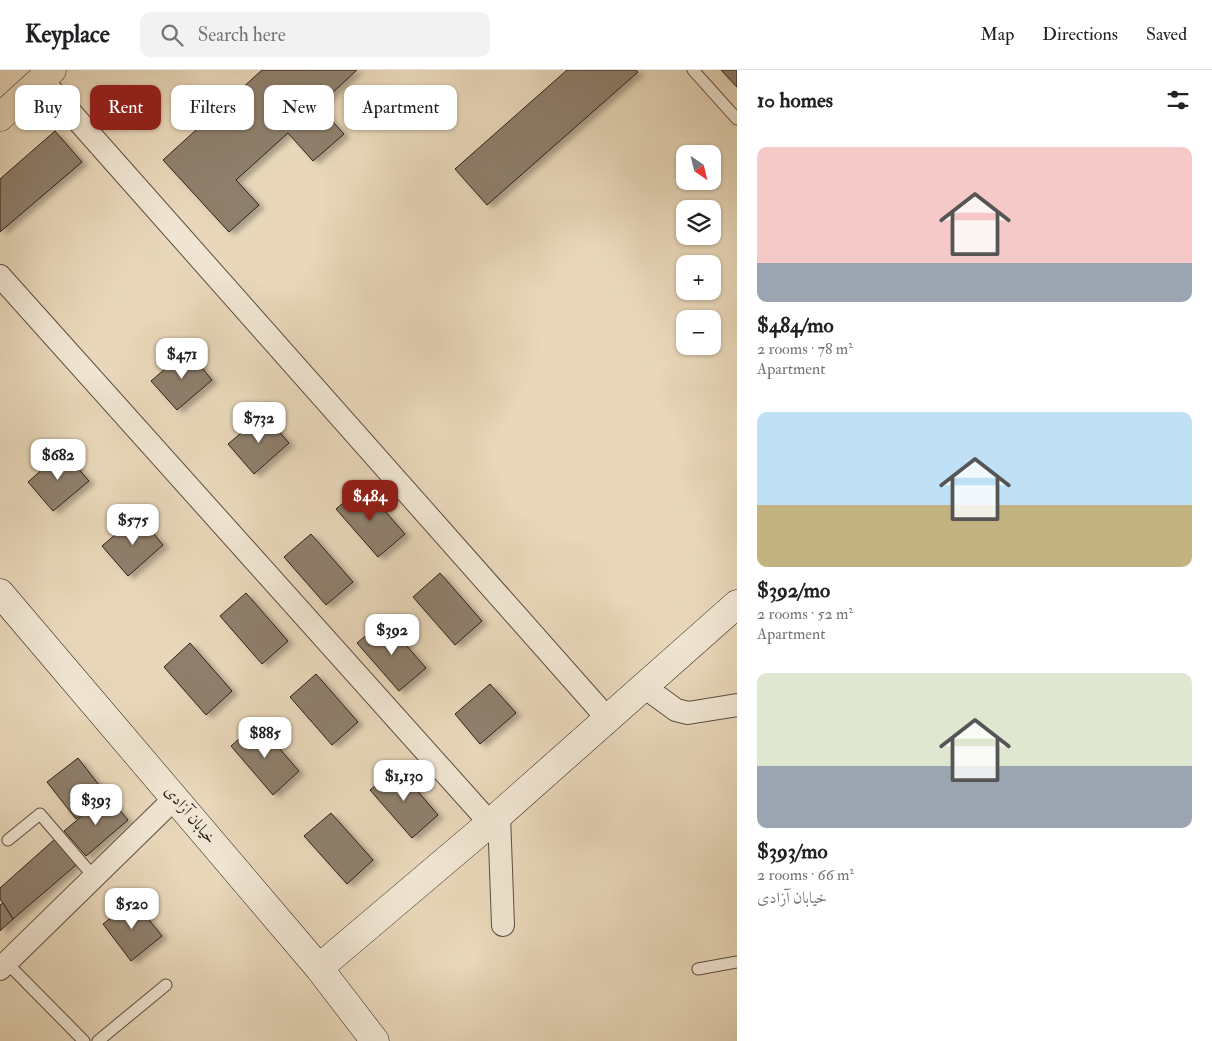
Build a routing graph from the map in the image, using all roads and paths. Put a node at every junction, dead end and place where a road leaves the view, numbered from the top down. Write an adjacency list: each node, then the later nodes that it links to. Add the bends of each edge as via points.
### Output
1 (693, 70): 4 (lane)
2 (47, 75): 3 (highway); 10 (street)
3 (0, 117)
4 (737, 118)
5 (0, 276): 12 (street)
6 (0, 593): 11 (street, خیابان آزادی)
7 (737, 604): 8 (street)
8 (643, 686): 9 (street, via 676,710 688,713); 10 (street)
9 (737, 705)
10 (607, 718): 12 (street)
11 (176, 797): 14 (street); 18 (street, خیابان آزادی)
12 (494, 819): 15 (street); 18 (street)
13 (8, 840): 14 (lane, via 40,814)
14 (94, 877): 17 (street)
15 (503, 925)
16 (737, 962): 19 (lane)
17 (3, 966): 21 (lane)
18 (319, 968): 23 (street, خیابان آزادی)
19 (698, 969)
20 (166, 985): 22 (lane)
21 (84, 1041)
22 (98, 1041)
23 (375, 1041)

